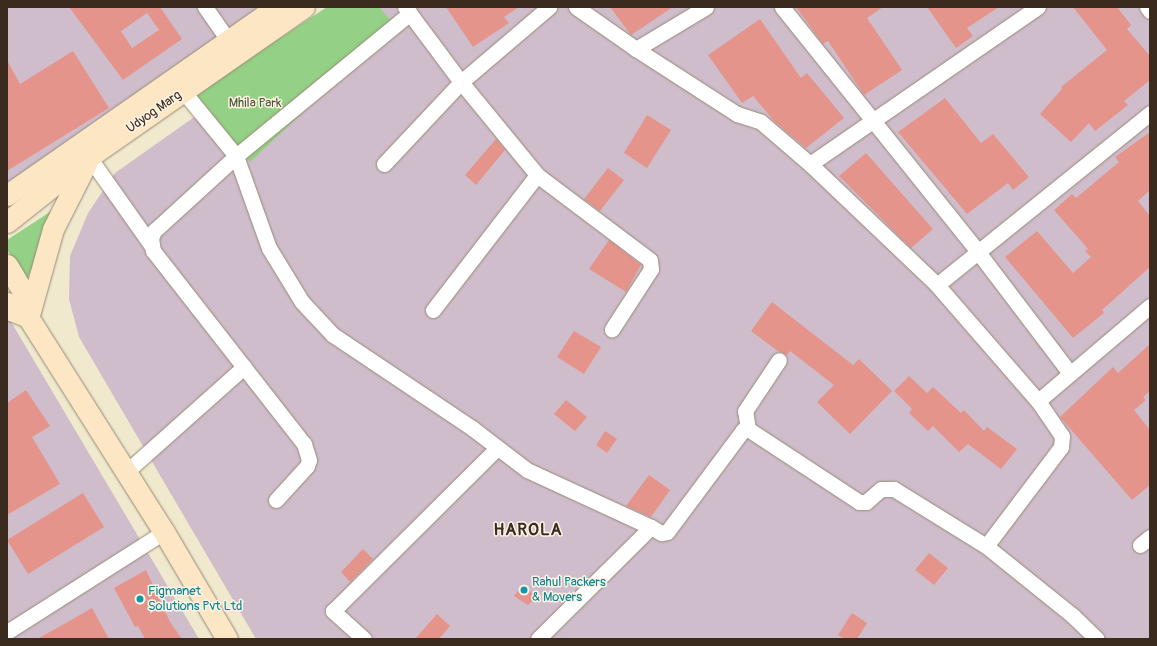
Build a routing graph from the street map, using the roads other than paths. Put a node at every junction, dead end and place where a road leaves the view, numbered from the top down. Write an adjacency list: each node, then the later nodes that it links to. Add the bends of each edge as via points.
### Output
1 (206, 7): 12 (street)
2 (276, 7): 12 (street, Udyog Marg)
3 (304, 7): 15 (street, Udyog Marg)
4 (549, 7): 14 (street)
5 (576, 7): 13 (street)
6 (706, 7): 13 (street)
7 (782, 7): 17 (street)
8 (1038, 7): 17 (street)
9 (1147, 7): 11 (street)
10 (408, 10): 14 (street); 18 (street)
11 (1150, 10)
12 (227, 39): 23 (street, Udyog Marg)
13 (636, 49): 21 (street, via 739,115 762,122)
14 (461, 82): 20 (street); 22 (street)
15 (184, 91): 18 (street); 19 (street, Udyog Marg)
16 (1150, 113): 26 (street)
17 (873, 122): 21 (street); 26 (street)
18 (236, 156): 25 (street, via 154,231); 39 (street, via 269,248 302,302 318,320 333,335)
19 (89, 157): 24 (street, Udyog Marg); 25 (street); 32 (street, via 53,229 35,302)
20 (384, 164)
21 (810, 164): 28 (street)
22 (537, 175): 31 (street); 33 (street, via 652,263 651,269)
23 (7, 195)
24 (7, 222)
25 (151, 245): 35 (street)
26 (978, 252): 28 (street); 36 (street)
27 (7, 265): 32 (street, via 27,298)
28 (936, 285): 37 (street)
29 (7, 303): 32 (street, via 11,310)
30 (1150, 306): 36 (street)
31 (433, 310)
32 (28, 318): 40 (street)
33 (612, 329)
34 (779, 360): 38 (street, via 745,411)
35 (244, 367): 40 (street); 41 (street, via 304,444 308,453 307,466)
36 (1070, 373): 37 (street)
37 (1038, 401): 44 (street, via 1062,436 1062,447)
38 (748, 428): 42 (street, via 743,430 667,532); 44 (street, via 859,502 864,503 881,489 890,488)
39 (497, 448): 42 (street, via 527,470); 47 (street, via 333,611)
40 (126, 472): 43 (street)
41 (276, 500)
42 (651, 527): 48 (street)
43 (164, 532): 45 (street); 46 (street)
44 (986, 546): 49 (street, via 1073,616)
45 (7, 632)
46 (227, 639)
47 (364, 639)
48 (538, 639)
49 (1097, 639)

